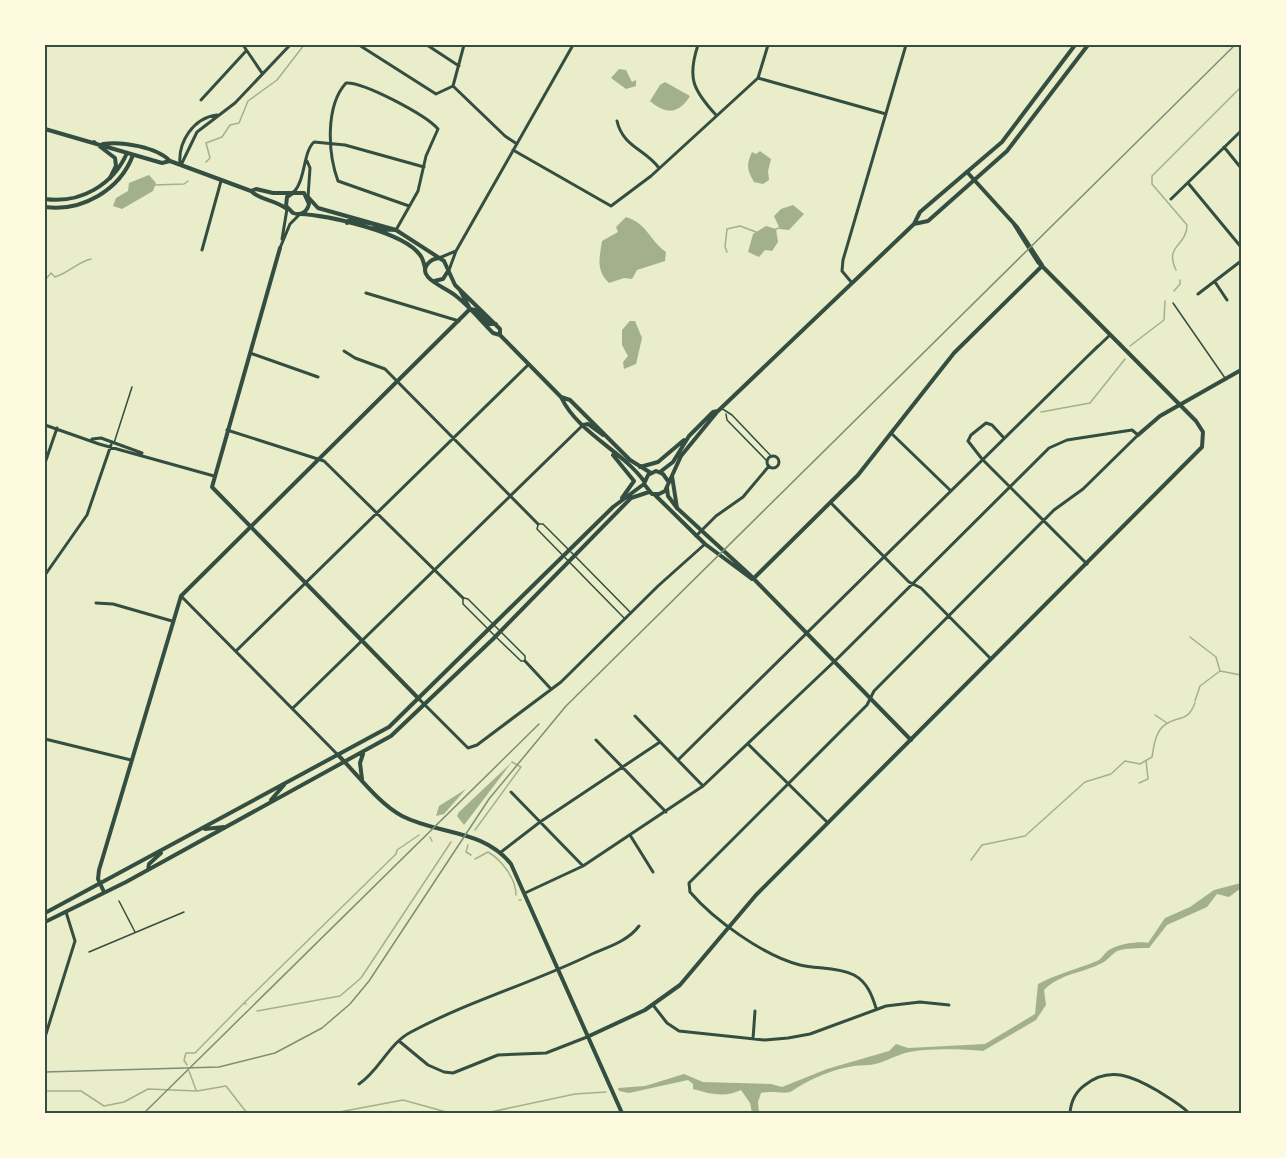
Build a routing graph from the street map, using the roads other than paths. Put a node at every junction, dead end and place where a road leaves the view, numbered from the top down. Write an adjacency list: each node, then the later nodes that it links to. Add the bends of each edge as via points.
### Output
1 (243, 45): 13 (street)
2 (359, 45): 12 (street)
3 (427, 45): 14 (street)
4 (464, 45): 14 (street)
5 (573, 45): 28 (street)
6 (698, 45): 21 (street, via 693,83)
7 (768, 45): 16 (street)
8 (906, 45): 20 (street)
9 (1075, 45): 41 (main road, via 1009,133)
10 (1088, 45): 43 (main road, via 1017,141)
11 (288, 46): 15 (street)
12 (365, 46): 17 (street, via 436,94)
13 (246, 51): 15 (street); 18 (street)
14 (459, 66): 17 (street)
15 (262, 73): 19 (street, via 235,103)
16 (758, 78): 20 (street); 21 (street)
17 (453, 86): 28 (street)
18 (201, 100)
19 (219, 114): 37 (street, via 192,138); 37 (street, via 207,116 190,131 180,154)
20 (886, 114): 71 (street, via 843,260 842,271)
21 (716, 115): 39 (street)
22 (617, 121): 39 (street, via 628,144)
23 (45, 129): 25 (main road)
24 (1241, 131): 31 (street)
25 (93, 142): 27 (main road); 42 (main road, via 115,158)
26 (331, 142): 36 (street, via 311,144); 38 (street); 38 (street, via 331,119 341,88 353,83 436,127); 51 (street, via 338,181)
27 (102, 144): 29 (main road); 33 (main road)
28 (517, 144): 32 (street)
29 (130, 146): 30 (main road); 33 (main road)
30 (136, 147): 34 (main road); 35 (main road, via 164,155)
31 (1224, 147): 40 (street); 45 (street)
32 (513, 150): 39 (street, via 610,206); 63 (street)
33 (127, 153): 34 (main road); 42 (main road)
34 (133, 155): 35 (main road, via 162,163); 52 (main road, via 121,177 102,194 68,207)
35 (170, 161): 37 (main road)
36 (307, 161): 47 (street, via 302,182); 48 (street)
37 (181, 165): 44 (main road)
38 (424, 167): 51 (street)
39 (659, 168)
40 (1241, 168)
41 (966, 172): 43 (main road); 56 (main road, via 920,212)
42 (110, 178): 49 (main road, via 83,195)
43 (975, 180): 56 (main road, via 928,221); 66 (main road, via 1014,224)
44 (221, 181): 46 (main road); 62 (street)
45 (1188, 183): 50 (street); 60 (street)
46 (251, 191): 47 (main road); 53 (main road, via 256,197 278,201)
47 (294, 192): 48 (main road); 53 (main road, via 286,200)
48 (308, 197): 54 (main road, via 308,209); 57 (main road, via 318,208)
49 (45, 199)
50 (1172, 199)
51 (409, 206): 59 (street)
52 (45, 207)
53 (287, 209): 54 (main road); 61 (street)
54 (300, 214): 55 (main road); 61 (street, via 290,224)
55 (347, 223): 57 (main road, via 350,219); 58 (main road)
56 (914, 224): 71 (main road)
57 (384, 225): 59 (main road)
58 (367, 228): 59 (main road); 68 (main road, via 418,252)
59 (396, 230): 64 (main road)
60 (1241, 247)
61 (280, 248): 83 (main road)
62 (202, 249)
63 (456, 251): 64 (street); 67 (street)
64 (440, 258): 67 (main road); 68 (main road, via 429,261)
65 (1241, 261): 70 (street)
66 (1042, 266): 81 (main road); 98 (main road, via 954,353)
67 (448, 270): 69 (main road, via 443,279); 72 (main road)
68 (426, 271): 69 (main road)
69 (433, 280): 77 (main road)
70 (1215, 282): 74 (street); 75 (street)
71 (852, 283): 92 (main road)
72 (459, 288): 77 (main road); 79 (main road)
73 (366, 293): 78 (street)
74 (1198, 294)
75 (1227, 300)
76 (1173, 303): 87 (lane)
77 (470, 309): 78 (main road); 79 (main road); 80 (main road, via 493,333)
78 (459, 321): 88 (main road)
79 (496, 324): 80 (main road)
80 (500, 335): 84 (main road)
81 (1110, 335): 91 (main road); 102 (street)
82 (344, 351): 88 (street, via 381,366)
83 (250, 352): 86 (street); 97 (main road)
84 (529, 364): 90 (main road); 103 (street)
85 (1241, 370): 87 (main road)
86 (318, 377)
87 (1225, 378): 91 (main road)
88 (398, 381): 103 (street); 107 (main road)
89 (132, 387): 104 (lane)
90 (561, 397): 95 (main road); 100 (main road, via 570,400)
91 (1180, 404): 99 (main road); 140 (main road, via 1201,427 1202,447)
92 (719, 410): 93 (lane); 101 (main road); 115 (main road)
93 (726, 413): 106 (lane); 109 (lane, via 727,420)
94 (45, 425): 96 (street)
95 (583, 425): 100 (main road, via 588,424); 105 (main road); 124 (street)
96 (57, 428): 104 (street); 110 (street)
97 (227, 430): 107 (street); 116 (main road)
98 (891, 433): 122 (street); 125 (main road, via 869,463)
99 (1138, 435): 119 (street, via 1131,430 1062,441 1045,451); 129 (street, via 1083,489)
100 (606, 436): 112 (main road)
101 (688, 438): 112 (main road, via 658,462); 113 (main road, via 673,462)
102 (1004, 438): 108 (street); 108 (street, via 988,423 976,430 968,441)
103 (453, 439): 124 (street); 128 (street)
104 (112, 445): 116 (street); 142 (street, via 87,515)
105 (611, 452): 118 (main road); 126 (main road, via 634,481)
106 (772, 457): 109 (street); 111 (street, via 778,459 778,465)
107 (320, 458): 128 (street, via 335,468); 131 (main road)
108 (982, 459): 119 (street); 122 (street)
109 (767, 461): 111 (street)
110 (45, 463)
111 (769, 466): 132 (street, via 747,494)
112 (639, 467): 114 (main road)
113 (660, 472): 114 (main road); 117 (main road)
114 (651, 473): 118 (main road)
115 (672, 474): 117 (main road); 127 (main road)
116 (214, 476): 131 (main road, via 214,489)
117 (668, 481): 120 (main road)
118 (644, 483): 121 (main road); 126 (main road)
119 (1011, 487): 129 (street); 145 (street)
120 (667, 488): 123 (main road); 127 (main road)
121 (649, 492): 123 (main road); 137 (main road, via 631,498)
122 (951, 492): 138 (street)
123 (656, 495): 133 (main road)
124 (510, 496): 130 (street); 141 (street)
125 (831, 502): 138 (street); 143 (main road)
126 (613, 507): 135 (main road)
127 (677, 508): 132 (main road)
128 (378, 513): 141 (street); 144 (street)
129 (1043, 520): 140 (street); 150 (street)
130 (538, 524): 135 (lane, via 543,524); 136 (lane, via 537,529)
131 (250, 527): 144 (main road); 146 (main road)
132 (701, 532): 133 (street); 143 (main road)
133 (696, 536): 134 (main road)
134 (705, 544): 143 (main road); 149 (street)
135 (569, 551): 136 (main road); 137 (lane)
136 (564, 556): 139 (lane); 153 (main road)
137 (575, 557): 139 (main road); 149 (lane)
138 (884, 557): 145 (street); 156 (street)
139 (570, 562): 151 (lane); 155 (main road)
140 (1087, 564): 160 (main road)
141 (435, 570): 147 (street); 158 (street)
142 (45, 575)
143 (753, 579): 156 (main road)
144 (306, 584): 158 (main road); 159 (street)
145 (914, 584): 150 (street); 162 (street)
146 (181, 596): 152 (main road); 159 (street)
147 (463, 598): 153 (lane); 154 (lane, via 463,604)
148 (96, 603): 152 (street)
149 (631, 614): 151 (street)
150 (947, 615): 160 (street); 164 (street)
151 (626, 619): 163 (street)
152 (172, 621): 176 (main road)
153 (494, 625): 154 (main road); 155 (lane)
154 (489, 630): 157 (lane); 165 (main road)
155 (500, 631): 157 (main road); 161 (lane, via 525,656)
156 (807, 633): 162 (main road); 177 (street)
157 (495, 636): 161 (lane); 166 (main road)
158 (362, 641): 165 (main road); 167 (street)
159 (237, 651): 167 (street)
160 (991, 659): 171 (main road)
161 (525, 661): 163 (street)
162 (835, 661): 164 (main road); 173 (street)
163 (551, 689): 166 (street, via 510,722 468,748)
164 (870, 698): 171 (main road); 181 (street)
165 (419, 699): 166 (street); 175 (main road, via 389,726)
166 (426, 705): 174 (main road, via 391,736)
167 (293, 708): 175 (street)
168 (635, 716): 172 (street)
169 (45, 739): 176 (street)
170 (596, 740): 179 (street)
171 (911, 740): 188 (main road)
172 (660, 742): 177 (street); 179 (street)
173 (749, 745): 181 (street); 183 (street)
174 (363, 753): 178 (main road); 180 (main road)
175 (338, 755): 178 (main road); 182 (main road)
176 (131, 760): 197 (main road, via 99,870)
177 (678, 760): 183 (street)
178 (345, 762): 180 (main road); 185 (main road)
179 (622, 767): 186 (street); 187 (street)
180 (362, 779): 193 (main road, via 401,815 480,840)
181 (788, 784): 188 (street); 205 (street, via 692,879 688,888)
182 (284, 785): 185 (main road); 190 (main road)
183 (703, 786): 186 (street)
184 (511, 792): 187 (street)
185 (269, 803): 189 (main road)
186 (666, 812): 191 (street)
187 (540, 822): 193 (street); 194 (street)
188 (828, 823): 205 (main road)
189 (225, 827): 190 (main road); 195 (main road)
190 (204, 829): 192 (main road)
191 (630, 835): 194 (street); 196 (street)
192 (166, 849): 195 (main road, via 149,864); 197 (main road)
193 (501, 852): 199 (main road)
194 (584, 866): 199 (street)
195 (148, 870): 198 (main road)
196 (653, 872)
197 (100, 885): 198 (main road); 203 (main road)
198 (104, 892): 201 (main road)
199 (525, 893): 209 (main road)
200 (119, 901): 207 (lane)
201 (66, 912): 204 (main road); 214 (street, via 75,941)
202 (184, 912): 207 (lane)
203 (45, 914)
204 (45, 922)
205 (729, 925): 210 (main road, via 689,975); 212 (street, via 783,960 854,975 867,987)
206 (639, 926): 209 (street, via 628,937)
207 (135, 932): 208 (lane)
208 (89, 952)
209 (558, 971): 215 (main road); 217 (street, via 503,989)
210 (653, 1005): 215 (main road); 216 (street, via 679,1031)
211 (949, 1005): 212 (street, via 910,1003)
212 (876, 1008): 216 (street, via 800,1036)
213 (755, 1011): 216 (street)
214 (45, 1037)
215 (587, 1037): 217 (street, via 546,1053 498,1055 453,1073 428,1065); 219 (main road)
216 (753, 1039)
217 (399, 1041): 218 (street)
218 (360, 1084)
219 (622, 1113)
220 (1070, 1113): 221 (street, via 1081,1087 1098,1077 1117,1074 1139,1080)
221 (1189, 1113)

